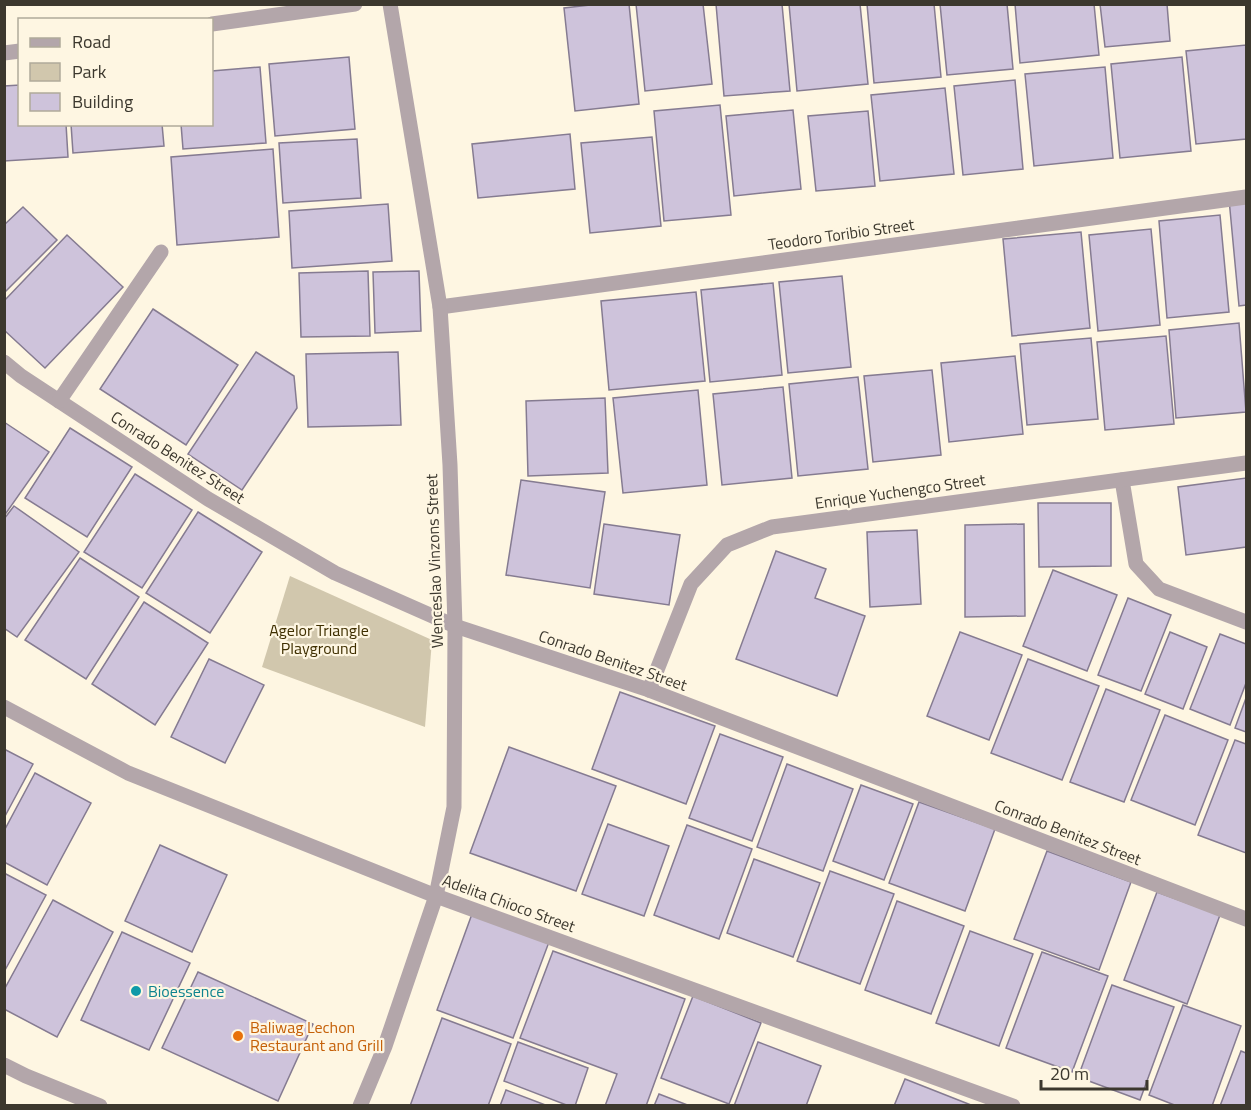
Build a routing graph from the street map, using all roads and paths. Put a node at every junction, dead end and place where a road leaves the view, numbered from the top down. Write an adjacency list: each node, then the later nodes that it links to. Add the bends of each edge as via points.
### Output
1 (355, 4): 3 (street)
2 (390, 4): 6 (street, Wenceslao Vinzons Street)
3 (213, 24)
4 (1246, 196): 6 (street, Teodoro Toribio Street)
5 (161, 252): 8 (street)
6 (440, 307): 12 (street, Wenceslao Vinzons Street)
7 (4, 362): 8 (street, Conrado Benitez Street)
8 (59, 401): 12 (street, Conrado Benitez Street, via 207,499 335,573)
9 (1246, 463): 10 (street, Enrique Yuchengco Street)
10 (1122, 480): 11 (street, via 1136,564 1159,590); 13 (street, Enrique Yuchengco Street, via 772,526 727,545 691,584)
11 (1246, 622)
12 (455, 626): 13 (street, Conrado Benitez Street); 15 (street, Wenceslao Vinzons Street, via 454,807)
13 (649, 690): 16 (street, Conrado Benitez Street)
14 (4, 707): 15 (street, Adelita Chioco Street, via 128,773)
15 (436, 896): 19 (street, Wenceslao Vinzons Street, via 385,1046); 20 (street, Adelita Chioco Street)
16 (1246, 919)
17 (4, 1065): 18 (street)
18 (100, 1106)
19 (360, 1106)
20 (1014, 1106)

